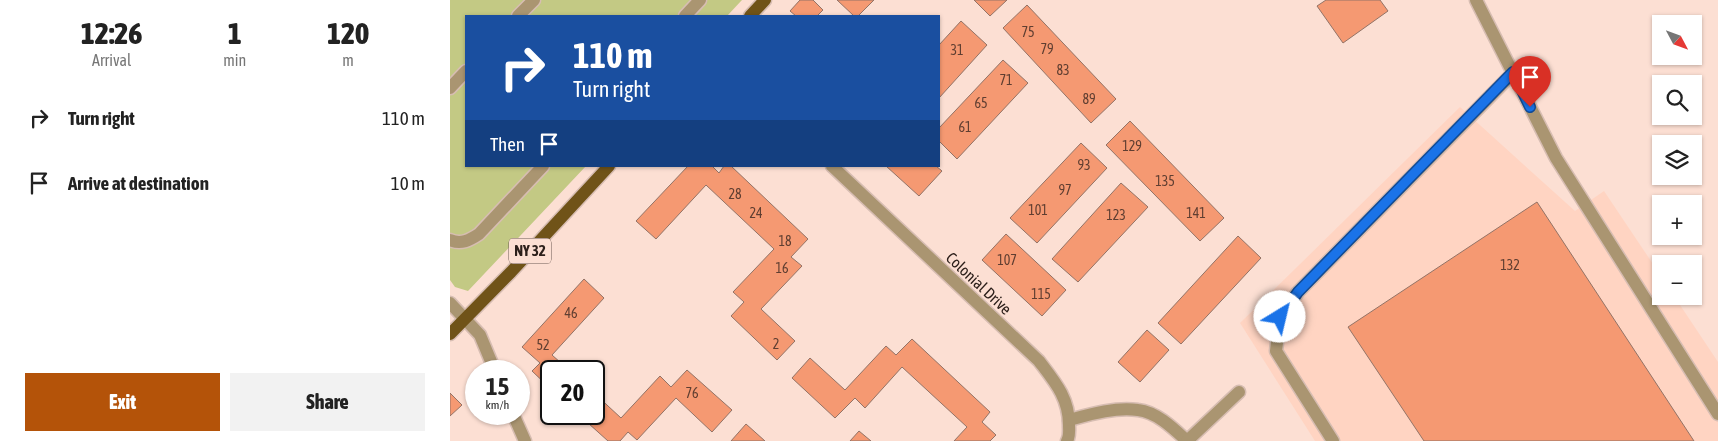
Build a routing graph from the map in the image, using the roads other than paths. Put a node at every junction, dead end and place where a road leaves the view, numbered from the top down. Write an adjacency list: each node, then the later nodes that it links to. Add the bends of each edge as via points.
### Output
1 (534, 0): 5 (street)
2 (700, 0): 6 (street)
3 (765, 0): 7 (main road)
4 (1476, 0): 9 (street)
5 (519, 15)
6 (686, 15)
7 (751, 15)
8 (465, 72): 10 (street)
9 (1513, 72): 20 (street, via 1556,158); 26 (street, via 1298,292 1280,317 1276,351)
10 (450, 88)
11 (543, 167): 14 (street, via 480,234 462,242)
12 (609, 167): 16 (main road, NY 32)
13 (833, 167): 21 (street, Colonial Drive, via 1039,361 1059,386 1069,411)
14 (450, 240)
15 (450, 303): 16 (street)
16 (463, 319): 17 (main road, NY 32); 18 (street, via 480,335)
17 (450, 334)
18 (490, 360)
19 (1239, 392): 25 (street)
20 (1718, 414)
21 (1069, 420): 24 (street, Colonial Drive); 25 (street, via 1102,412 1139,410 1160,418)
22 (518, 425): 23 (street)
23 (525, 441)
24 (1067, 441)
25 (1187, 441)
26 (1333, 441)

